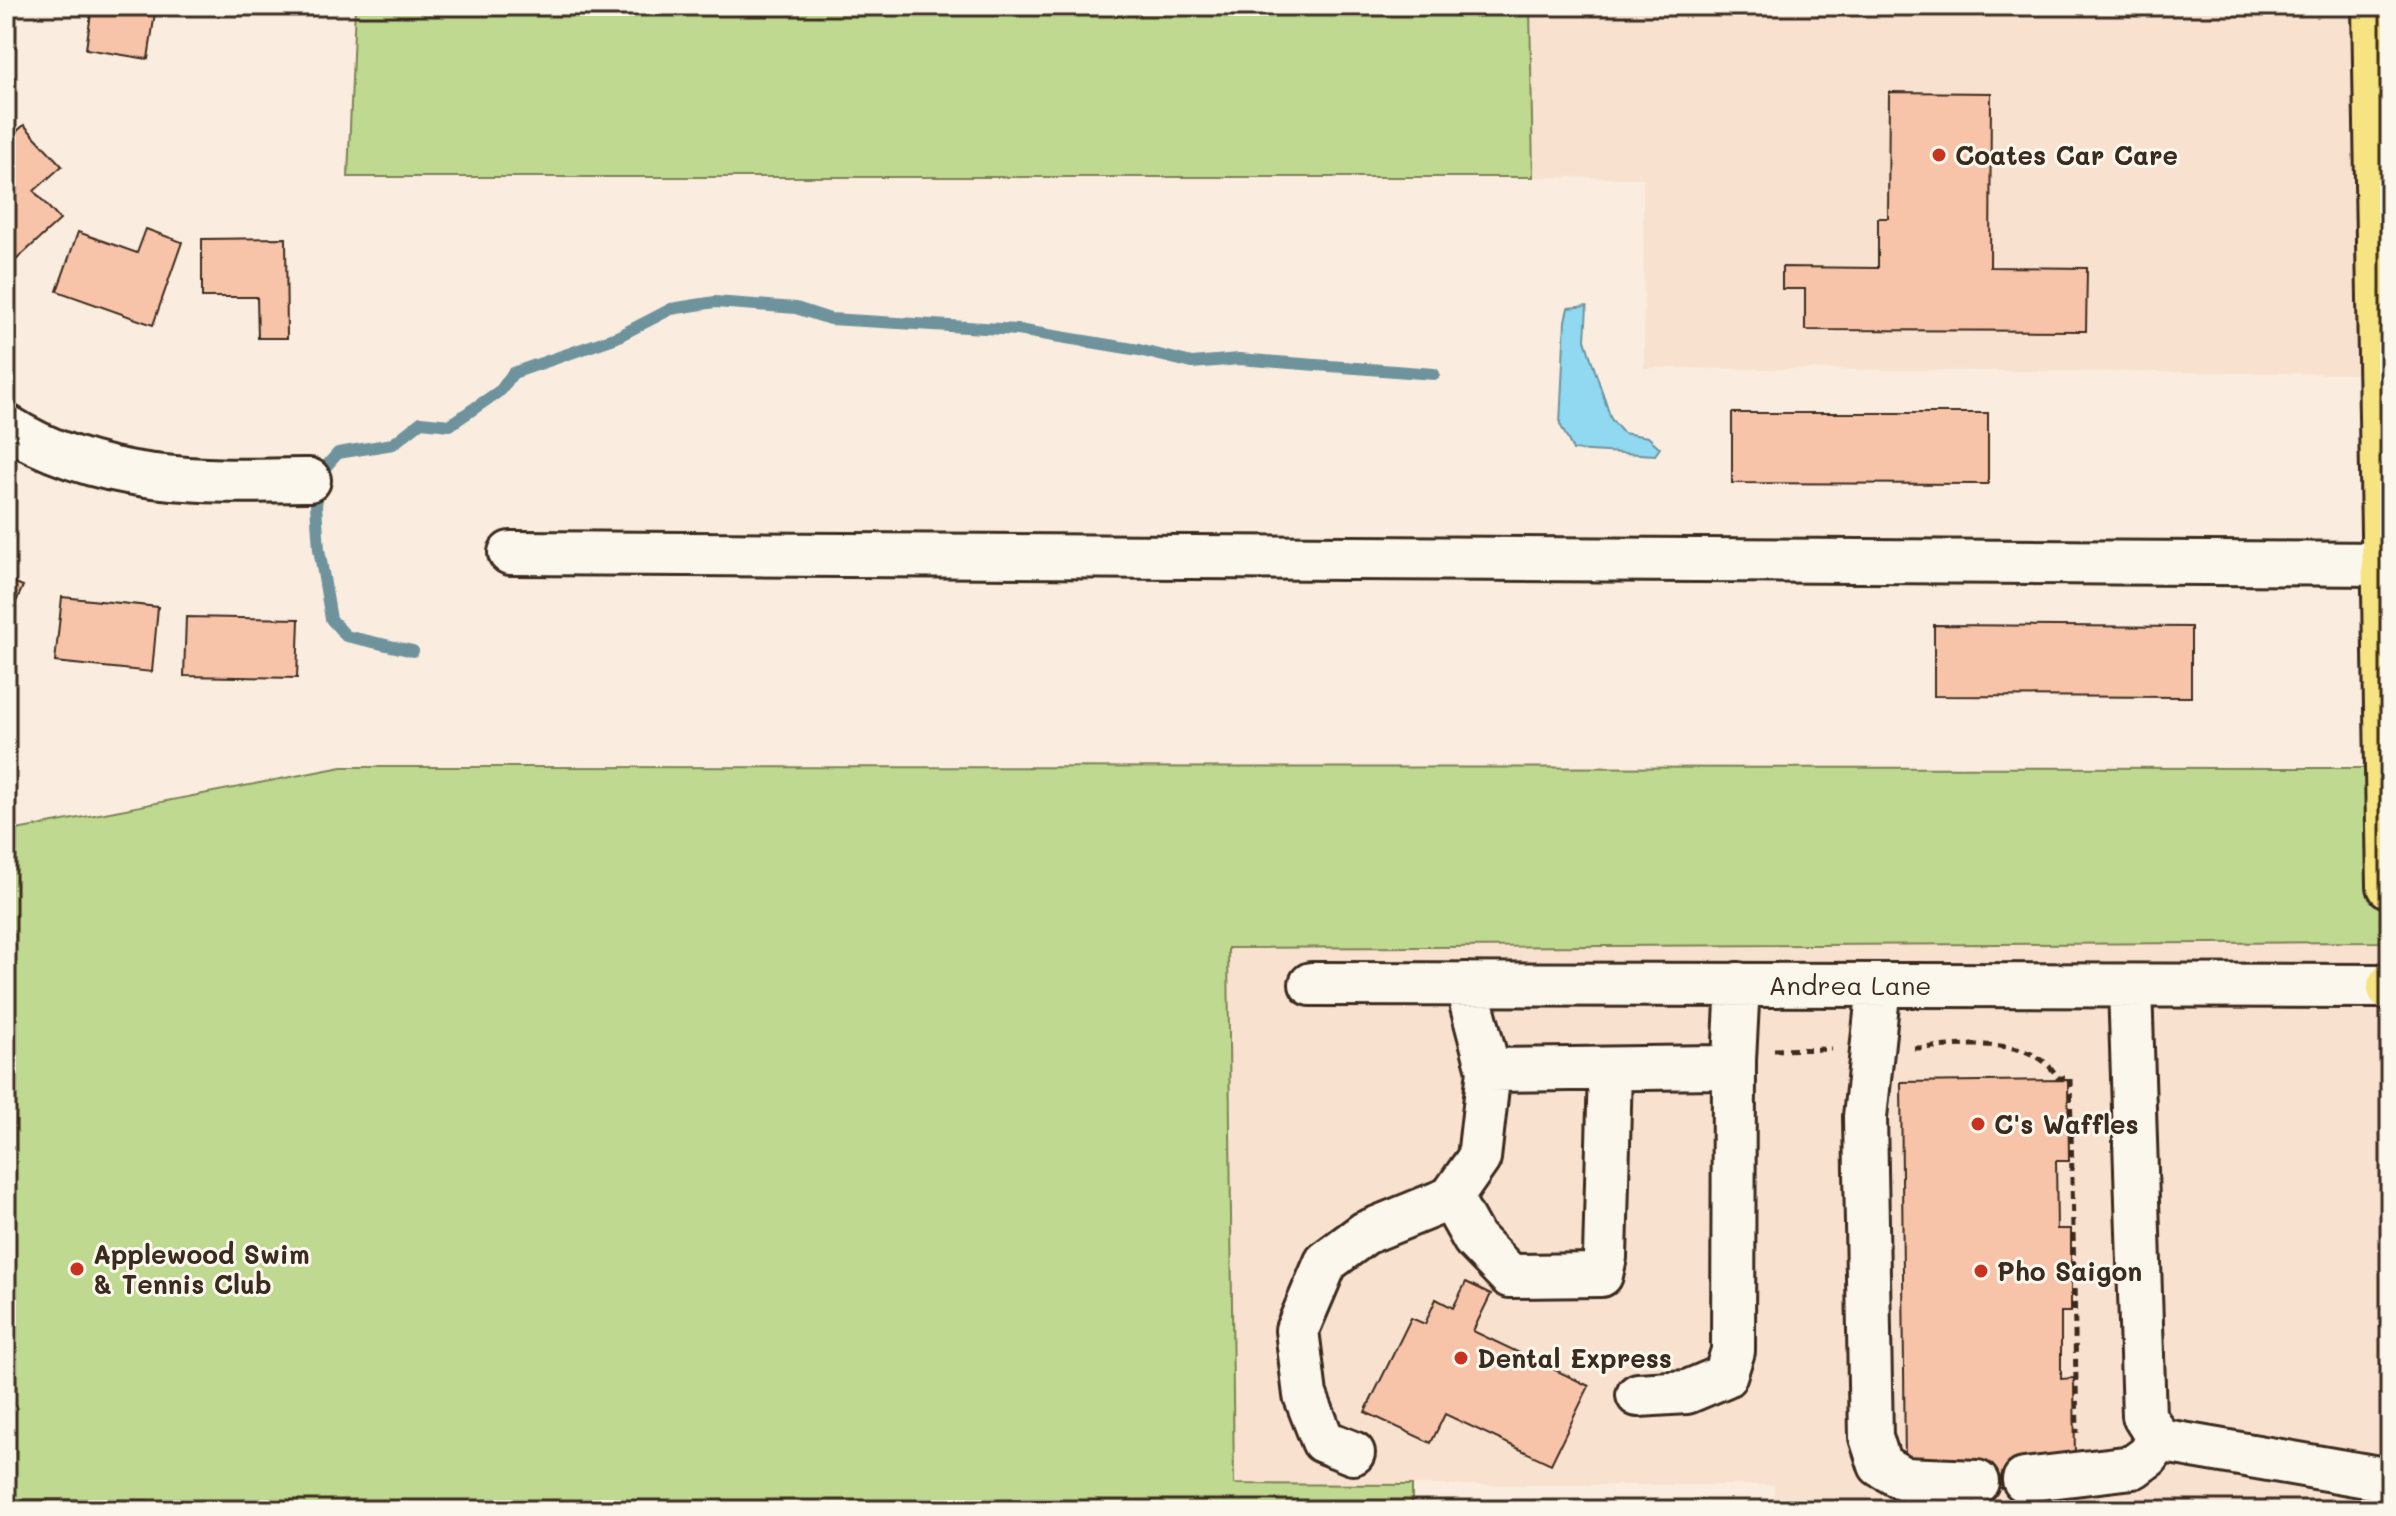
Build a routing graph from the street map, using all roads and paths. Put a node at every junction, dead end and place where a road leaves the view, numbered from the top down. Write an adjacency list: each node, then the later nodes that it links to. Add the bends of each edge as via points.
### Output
1 (2380, 14): 5 (main road)
2 (6, 426): 3 (street, via 82,460 146,477 190,482)
3 (309, 480)
4 (510, 553): 5 (street)
5 (2385, 564): 6 (main road)
6 (2390, 886)
7 (1311, 984): 8 (street, Andrea Lane)
8 (1466, 984): 9 (street, Andrea Lane); 16 (street)
9 (1738, 984): 10 (street, Andrea Lane); 14 (street)
10 (1879, 985): 11 (street, Andrea Lane); 13 (street)
11 (2130, 986): 12 (street, Andrea Lane); 19 (street, via 2141,1387 2144,1416)
12 (2390, 987)
13 (1872, 1048): 14 (path); 21 (path, via 2017,1047 2050,1064 2058,1078 2070,1078); 24 (street, via 1865,1117 1871,1437 1880,1465 1904,1479)
14 (1735, 1055): 15 (street, via 1717,1067); 18 (street, via 1733,1351 1725,1376 1687,1392)
15 (1610, 1069): 16 (street); 17 (street, via 1601,1275 1510,1276 1474,1239)
16 (1489, 1070): 17 (street, via 1479,1158)
17 (1451, 1198): 20 (street, via 1365,1233 1326,1262 1297,1330 1305,1395 1323,1441)
18 (1638, 1395)
19 (2159, 1440): 21 (street, via 2133,1467); 23 (street)
20 (1353, 1453)
21 (2077, 1474): 22 (street)
22 (2024, 1480)
23 (2390, 1480)
24 (1977, 1482)

